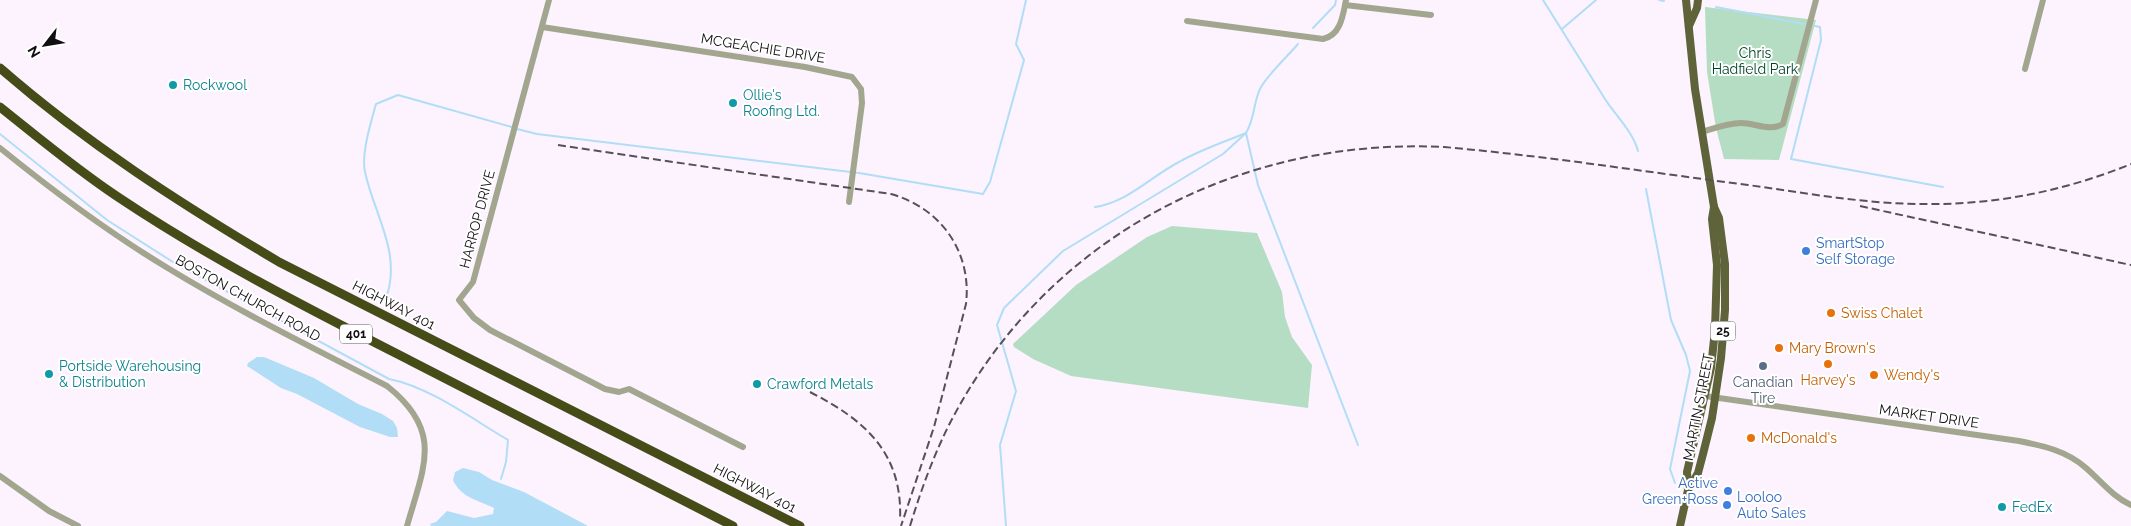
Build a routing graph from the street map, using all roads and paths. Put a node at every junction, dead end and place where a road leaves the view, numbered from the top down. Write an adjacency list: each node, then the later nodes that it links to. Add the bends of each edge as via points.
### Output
1 (549, 0): 9 (street, HARROP DRIVE)
2 (1686, 0): 10 (main road, MARTIN STREET / 25)
3 (1698, 0): 10 (main road, MARTIN STREET / 25)
4 (1816, 0): 14 (street, via 1783,124 1770,128 1731,124)
5 (2043, 0): 12 (street)
6 (1346, 2): 7 (street); 8 (street, via 1339,27 1323,39)
7 (1431, 15)
8 (1187, 21)
9 (542, 26): 16 (street, MCGEACHIE DRIVE, via 852,77 861,89 862,103); 20 (street, HARROP DRIVE, via 473,282 459,300 474,318 490,330 605,389 619,392 629,389)
10 (1689, 26): 14 (main road, MARTIN STREET / 25)
11 (0, 68): 27 (highway, HIGHWAY 401 / 401, via 83,136 196,212 279,262)
12 (2025, 69)
13 (0, 107): 26 (highway, 401, via 116,196 179,237 352,332)
14 (1702, 132): 17 (main road, MARTIN STREET / 25)
15 (0, 148): 25 (street, BOSTON CHURCH ROAD, via 94,220 166,267 400,396 418,418 426,450)
16 (849, 202)
17 (1714, 207): 18 (main road, MARTIN STREET / 25, via 1712,219 1717,265 1715,330); 19 (main road, MARTIN STREET / 25, via 1720,222 1725,289 1722,358)
18 (1705, 396): 19 (street, MARKET DRIVE); 22 (main road, MARTIN STREET / 25, via 1687,472)
19 (1716, 397): 22 (main road, MARTIN STREET / 25, via 1698,473); 23 (street, MARKET DRIVE, via 2019,440 2048,447 2072,457)
20 (743, 447)
21 (0, 476): 24 (street, via 48,510)
22 (1688, 490): 28 (main road, MARTIN STREET / 25)
23 (2131, 505)
24 (78, 526)
25 (408, 526)
26 (733, 526)
27 (800, 526)
28 (1680, 526)

